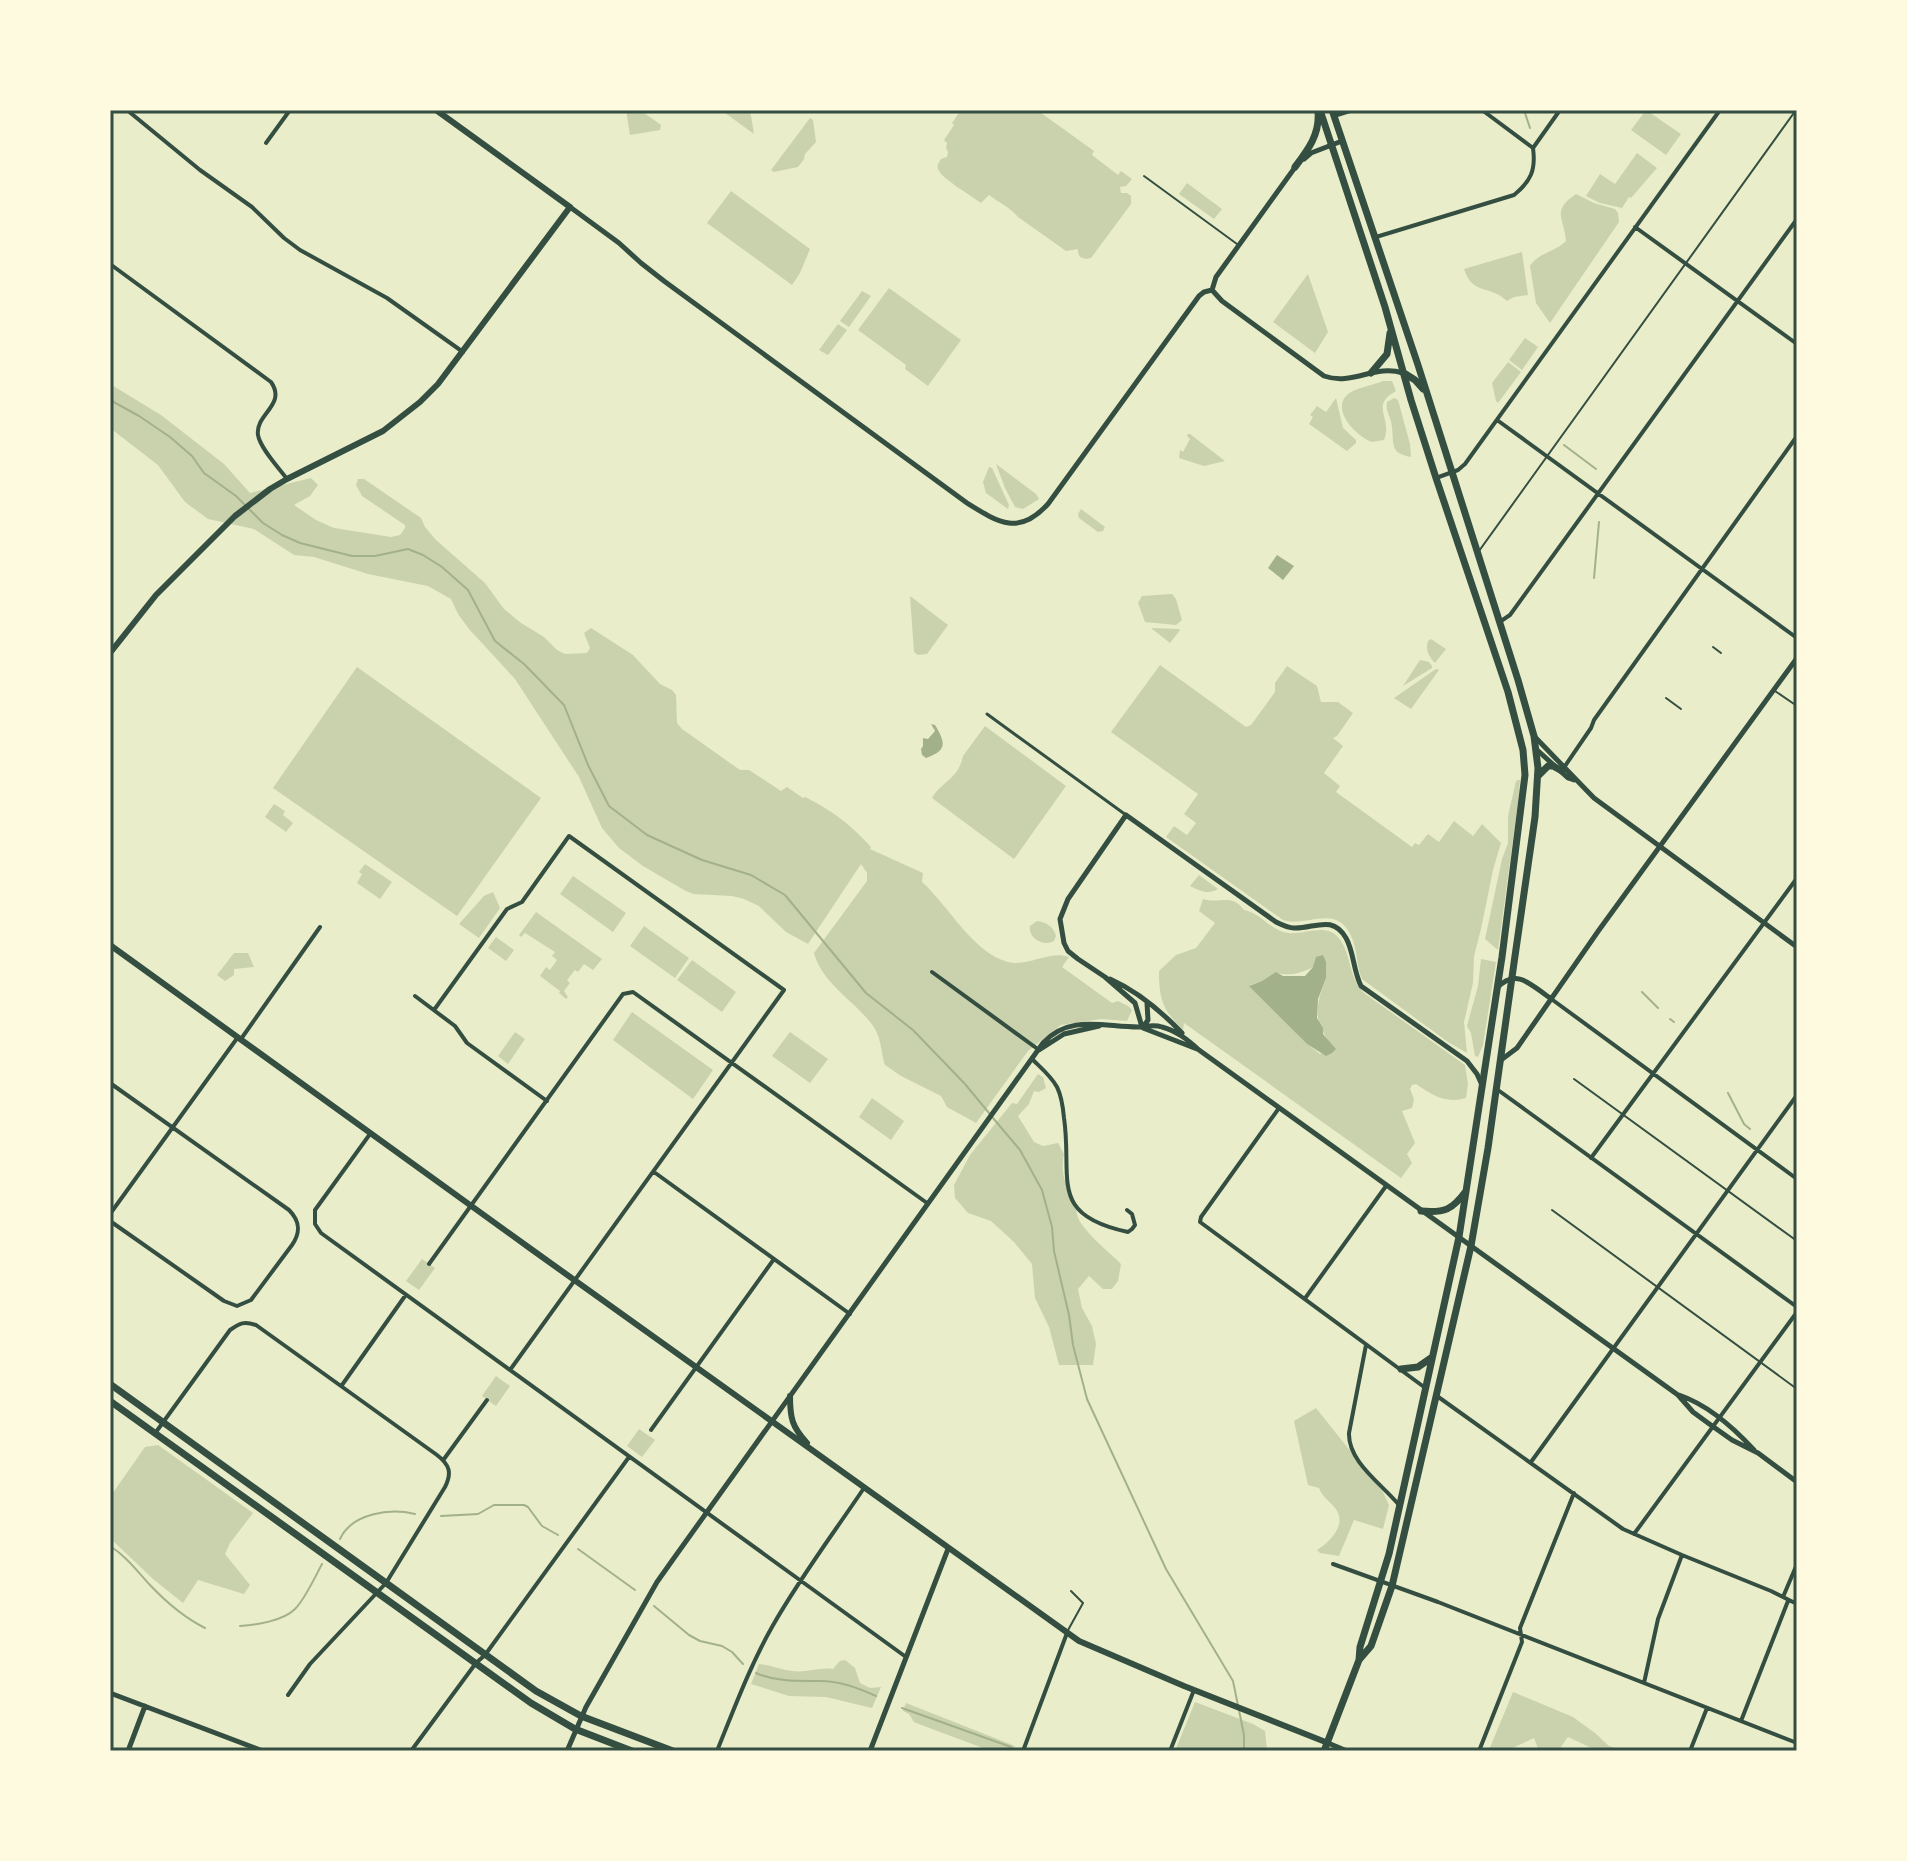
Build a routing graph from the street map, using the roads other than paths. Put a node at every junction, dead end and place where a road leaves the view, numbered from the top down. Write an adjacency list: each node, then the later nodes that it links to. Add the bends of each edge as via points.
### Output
1 (127, 110): 29 (street, via 291,244 387,298)
2 (290, 110): 13 (street)
3 (436, 110): 18 (main road)
4 (1319, 110): 14 (main road); 16 (main road, via 1316,134)
5 (1353, 110): 10 (street)
6 (1482, 110): 15 (street)
7 (1560, 110): 15 (street)
8 (1720, 110): 20 (street)
9 (1796, 110): 24 (lane)
10 (1346, 112): 11 (street)
11 (1333, 113): 12 (main road)
12 (1342, 141): 14 (street); 21 (main road)
13 (266, 143)
14 (1332, 144): 16 (street); 27 (main road)
15 (1533, 148): 21 (street, via 1532,174 1514,195)
16 (1295, 167): 22 (street)
17 (1144, 176): 22 (lane)
18 (570, 207): 25 (street, via 1000,523 1033,518 1048,504 1199,296); 29 (main road)
19 (1797, 219): 26 (street)
20 (1635, 227): 24 (street); 33 (street)
21 (1374, 237): 32 (main road)
22 (1239, 245): 25 (street)
23 (110, 264): 38 (street, via 271,382 276,395 258,434)
24 (1686, 264): 26 (street); 35 (lane)
25 (1212, 290): 30 (street, via 1324,376 1348,380)
26 (1737, 301): 28 (street); 39 (street)
27 (1389, 323): 30 (main road, via 1388,352); 31 (main road)
28 (1797, 344)
29 (463, 352): 38 (main road, via 399,420)
30 (1371, 373): 31 (street)
31 (1404, 373): 32 (main road); 37 (main road)
32 (1427, 394): 36 (main road)
33 (1497, 420): 35 (street); 36 (street, via 1461,469)
34 (1797, 436): 41 (street)
35 (1548, 456): 39 (street); 40 (lane)
36 (1451, 472): 37 (street); 40 (main road)
37 (1436, 478): 53 (main road)
38 (287, 479): 45 (main road, via 235,516 156,595)
39 (1599, 493): 41 (street); 42 (street, via 1510,615)
40 (1477, 553): 42 (main road)
41 (1702, 569): 43 (street); 56 (street)
42 (1498, 622): 54 (main road)
43 (1797, 638)
44 (1713, 647): 46 (lane)
45 (110, 653)
46 (1721, 653)
47 (1797, 658): 48 (street)
48 (1774, 690): 50 (lane); 59 (street)
49 (1666, 698): 51 (lane)
50 (1797, 706)
51 (1681, 709)
52 (987, 714): 58 (street)
53 (1518, 726): 55 (main road); 68 (main road, via 1524,788)
54 (1534, 736): 55 (main road); 56 (street)
55 (1536, 749): 56 (street); 57 (main road)
56 (1563, 768): 57 (main road, via 1548,766); 59 (street, via 1568,778)
57 (1538, 777): 67 (main road)
58 (1126, 815): 66 (street, via 1060,919 1068,951); 85 (street, via 1276,922 1292,928 1339,928 1349,943 1361,986 1467,1061)
59 (1659, 847): 61 (street); 70 (street)
60 (1797, 878): 61 (street)
61 (1764, 923): 64 (street); 82 (street)
62 (320, 927): 74 (street)
63 (110, 945): 74 (main road)
64 (1797, 947)
65 (932, 972): 76 (street)
66 (1105, 977): 71 (street); 73 (street, via 1135,1003)
67 (1512, 977): 68 (street); 70 (street); 79 (main road)
68 (1496, 989): 81 (main road)
69 (415, 996): 72 (street)
70 (1550, 998): 79 (street, via 1517,1048); 82 (street)
71 (1145, 1001): 73 (street, via 1148,1020); 75 (street)
72 (434, 1010): 80 (street, via 507,909 522,902 569,836 784,990); 88 (street, via 467,1043)
73 (1142, 1027): 75 (street, via 1165,1027); 76 (street, via 1065,1027); 77 (street)
74 (240, 1038): 91 (street); 92 (main road)
75 (1188, 1039): 77 (street)
76 (1039, 1050): 78 (street)
77 (1199, 1050): 89 (street)
78 (1032, 1059): 100 (street); 102 (street, via 1060,1095 1067,1191 1074,1204 1086,1217 1128,1232 1135,1225)
79 (1500, 1060): 86 (main road)
80 (732, 1063): 88 (street, via 633,992 623,994); 95 (street); 100 (street)
81 (1485, 1063): 85 (main road); 86 (main road)
82 (1653, 1073): 90 (street); 93 (street)
83 (1574, 1079): 90 (lane)
84 (110, 1083): 91 (street)
85 (1482, 1085): 98 (main road)
86 (1496, 1089): 94 (street); 110 (main road)
87 (1797, 1095): 93 (street)
88 (547, 1101): 101 (street)
89 (1279, 1108): 97 (street); 116 (street, via 1200,1222)
90 (1623, 1115): 94 (street); 99 (lane)
91 (172, 1128): 105 (street); 106 (street, via 289,1210 299,1228 297,1238 251,1300 230,1305)
92 (371, 1133): 101 (main road); 115 (street, via 317,1207 315,1224)
93 (1757, 1149): 96 (street); 99 (street)
94 (1591, 1158): 107 (street)
95 (654, 1172): 111 (street); 113 (street)
96 (1797, 1179)
97 (1386, 1186): 104 (street); 116 (street)
98 (1467, 1189): 104 (main road, via 1449,1208); 108 (main road)
99 (1727, 1191): 107 (street); 109 (lane)
100 (927, 1203): 118 (street)
101 (471, 1205): 112 (street); 113 (main road)
102 (1127, 1210)
103 (1552, 1210): 114 (lane)
104 (1421, 1211): 108 (street)
105 (110, 1214)
106 (110, 1221)
107 (1696, 1234): 114 (street); 117 (street)
108 (1459, 1237): 110 (street); 121 (main road)
109 (1797, 1241)
110 (1471, 1246): 120 (street); 132 (main road)
111 (774, 1259): 118 (street); 123 (street)
112 (429, 1264)
113 (574, 1281): 123 (main road); 125 (street)
114 (1657, 1288): 120 (street); 122 (lane)
115 (405, 1296): 125 (street); 127 (street)
116 (1305, 1298): 119 (street)
117 (1797, 1310): 122 (street)
118 (850, 1314): 131 (street)
119 (1366, 1345): 124 (street); 150 (street, via 1350,1446)
120 (1613, 1349): 130 (street); 146 (street)
121 (1432, 1356): 124 (main road, via 1418,1367); 128 (main road)
122 (1761, 1363): 129 (lane); 136 (street)
123 (696, 1367): 137 (main road); 140 (street)
124 (1401, 1369): 128 (street)
125 (510, 1370): 144 (street)
126 (110, 1384): 138 (main road)
127 (341, 1386): 138 (street, via 256,1325 244,1322 230,1330); 145 (street)
128 (1426, 1388): 135 (main road); 150 (main road)
129 (1797, 1389)
130 (1678, 1395): 136 (street); 139 (street)
131 (790, 1396): 137 (street); 143 (main road, via 797,1432)
132 (1437, 1396): 135 (main road); 146 (street)
133 (487, 1400): 145 (street)
134 (110, 1401): 141 (main road)
135 (1431, 1417): 160 (main road)
136 (1720, 1419): 139 (street); 142 (street)
137 (771, 1421): 143 (main road); 151 (street)
138 (163, 1422): 141 (street); 159 (main road)
139 (1714, 1428): 142 (street); 152 (street)
140 (651, 1430)
141 (155, 1433): 162 (main road)
142 (1758, 1453): 147 (street)
143 (818, 1455): 148 (main road)
144 (629, 1457): 151 (street); 167 (street)
145 (443, 1460): 159 (street, via 450,1470 441,1496)
146 (1531, 1462): 149 (street)
147 (1797, 1482)
148 (864, 1488): 153 (main road); 157 (street)
149 (1574, 1493): 152 (street); 166 (street)
150 (1399, 1505): 158 (main road)
151 (706, 1513): 157 (street); 177 (street, via 657,1582)
152 (1634, 1534): 154 (street)
153 (948, 1549): 165 (main road); 168 (street)
154 (1682, 1555): 163 (street); 171 (street, via 1658,1619)
155 (1333, 1564): 158 (street)
156 (1797, 1564): 163 (street)
157 (801, 1581): 168 (street); 188 (street, via 762,1644)
158 (1381, 1582): 160 (street); 169 (main road)
159 (386, 1583): 162 (street); 167 (main road)
160 (1392, 1586): 166 (street); 169 (main road, via 1371,1646)
161 (1071, 1591): 165 (lane, via 1083,1603)
162 (378, 1593): 170 (main road); 174 (street, via 310,1664)
163 (1785, 1599): 164 (street); 178 (street)
164 (1797, 1604)
165 (1067, 1633): 172 (main road); 190 (street)
166 (1521, 1635): 171 (street); 193 (street)
167 (485, 1655): 170 (street); 177 (main road)
168 (906, 1657): 189 (street)
169 (1359, 1660): 181 (main road)
170 (476, 1663): 179 (main road); 184 (street)
171 (1644, 1683): 176 (street)
172 (1194, 1690): 181 (main road); 191 (street)
173 (110, 1693): 175 (street)
174 (288, 1695)
175 (145, 1706): 182 (street); 183 (street)
176 (1707, 1708): 178 (street); 194 (street)
177 (581, 1716): 179 (street); 187 (main road)
178 (1741, 1721): 180 (street)
179 (575, 1729): 185 (street); 186 (main road)
180 (1797, 1743)
181 (1326, 1747): 192 (street)
182 (128, 1751)
183 (260, 1751)
184 (411, 1751)
185 (567, 1751)
186 (632, 1751)
187 (673, 1751)
188 (717, 1751)
189 (870, 1751)
190 (1023, 1751)
191 (1170, 1751)
192 (1347, 1751)
193 (1479, 1751)
194 (1690, 1751)

